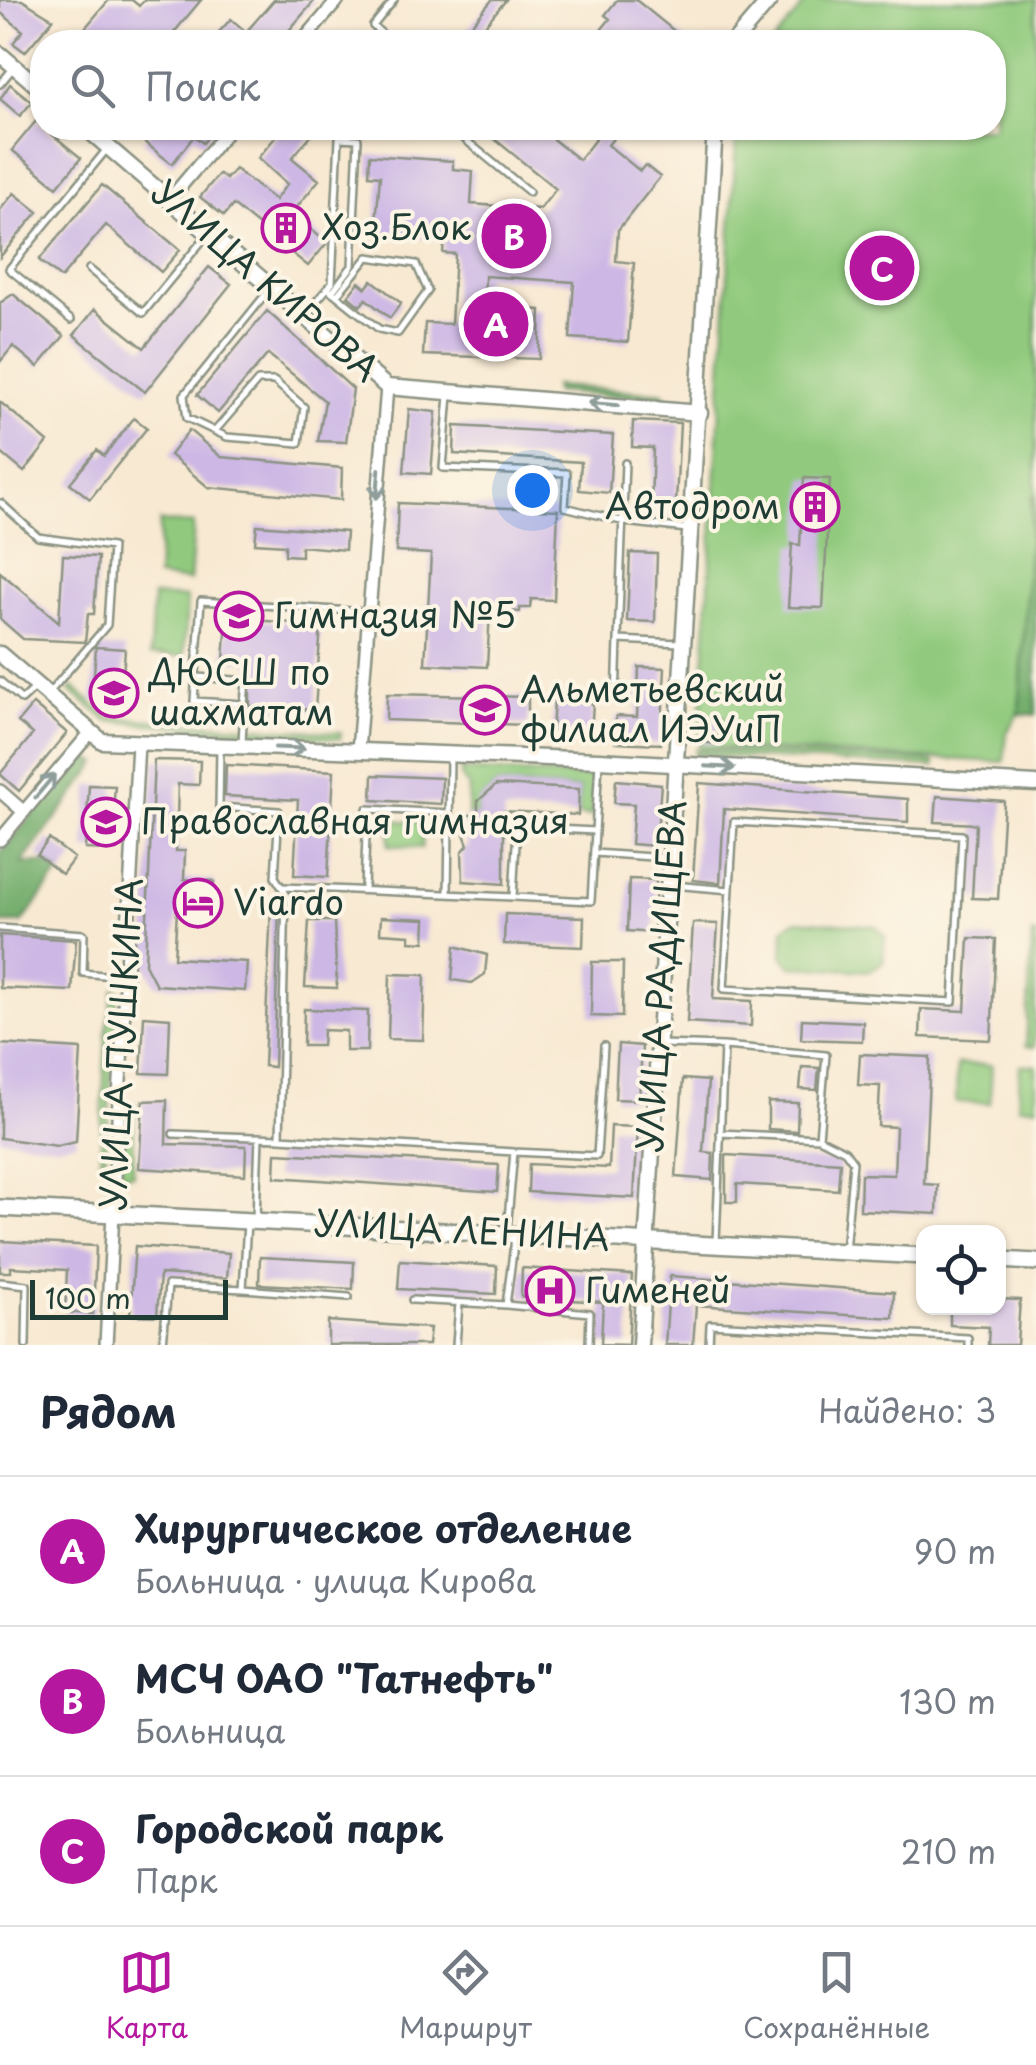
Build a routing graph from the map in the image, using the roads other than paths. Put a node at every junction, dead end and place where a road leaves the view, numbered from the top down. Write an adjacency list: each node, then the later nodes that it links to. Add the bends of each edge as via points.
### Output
1 (338, 0): 4 (street)
2 (394, 0): 5 (lane, via 372,26)
3 (770, 0): 6 (street)
4 (312, 30)
5 (377, 30)
6 (744, 30)
7 (0, 54): 8 (street)
8 (15, 67): 9 (street); 10 (lane)
9 (30, 80)
10 (0, 84)
11 (101, 140): 17 (street, УЛИЦА КИРОВА)
12 (220, 140): 19 (street)
13 (339, 140): 23 (lane)
14 (358, 140): 23 (lane, via 352,266)
15 (466, 140): 18 (lane)
16 (714, 140): 28 (street, УЛИЦА РАДИЩЕВА)
17 (108, 146): 19 (street, УЛИЦА КИРОВА); 25 (lane, via 9,268)
18 (529, 192)
19 (170, 199): 20 (street, УЛИЦА КИРОВА)
20 (208, 232): 21 (lane, via 143,313); 22 (street, УЛИЦА КИРОВА)
21 (90, 269)
22 (272, 286): 24 (street, УЛИЦА КИРОВА); 29 (lane, via 184,395 187,418)
23 (332, 292): 23 (lane, via 378,329 398,334 428,291 416,264 368,257); 24 (lane)
24 (306, 315): 26 (street, УЛИЦА КИРОВА)
25 (70, 320)
26 (388, 388): 27 (street, УЛИЦА КИРОВА); 34 (street, one-way to 34)
27 (449, 391): 28 (street, УЛИЦА КИРОВА, one-way to 27); 32 (lane, via 443,468 566,474 565,506)
28 (700, 412): 33 (street, УЛИЦА РАДИЩЕВА)
29 (215, 432): 29 (lane, via 299,443 304,407 274,380 258,382)
30 (625, 463): 32 (lane)
31 (1, 503): 40 (lane, via 38,537 112,547 108,625)
32 (625, 522): 33 (lane); 35 (lane)
33 (690, 529): 36 (street, УЛИЦА РАДИЩЕВА)
34 (366, 612): 38 (lane, via 201,601); 47 (street)
35 (618, 640): 36 (lane); 41 (lane)
36 (683, 643): 50 (street, УЛИЦА РАДИЩЕВА)
37 (0, 654): 40 (street)
38 (196, 676): 42 (lane, via 246,681); 42 (lane, via 194,701)
39 (0, 681): 40 (lane, via 22,700)
40 (43, 691): 43 (street)
41 (616, 700)
42 (244, 704): 46 (lane)
43 (91, 732): 44 (street, via 102,741); 53 (street, one-way to 43)
44 (138, 743): 45 (street); 66 (street, УЛИЦА ПУШКИНА)
45 (220, 746): 46 (street); 60 (lane, via 219,808 280,811 275,877)
46 (242, 746): 47 (street, one-way to 47)
47 (358, 751): 48 (street)
48 (450, 756): 49 (street); 54 (lane)
49 (599, 760): 50 (street); 55 (lane)
50 (675, 765): 51 (street, one-way to 51); 58 (street, УЛИЦА РАДИЩЕВА)
51 (1036, 784)
52 (0, 791): 53 (street)
53 (24, 812): 56 (street)
54 (449, 814): 61 (lane, via 368,809); 63 (lane)
55 (595, 831): 57 (lane); 64 (lane, via 517,827)
56 (0, 840)
57 (594, 853): 58 (lane); 64 (lane, via 590,902)
58 (670, 858): 59 (street, УЛИЦА РАДИЩЕВА)
59 (668, 884): 62 (lane); 67 (street, УЛИЦА РАДИЩЕВА)
60 (283, 886): 61 (lane); 73 (lane)
61 (364, 890): 63 (lane)
62 (730, 890): 62 (lane, via 724,989 953,1002 962,835 734,822)
63 (448, 894): 64 (lane)
64 (513, 897)
65 (0, 928): 66 (lane, via 84,934 83,973)
66 (126, 977): 77 (street, УЛИЦА ПУШКИНА)
67 (658, 1044): 69 (lane); 80 (street, УЛИЦА РАДИЩЕВА)
68 (604, 1046): 75 (lane, via 597,1156)
69 (724, 1046): 71 (lane); 74 (lane, via 826,1055)
70 (173, 1134): 72 (lane)
71 (720, 1134): 74 (lane); 81 (lane)
72 (259, 1137): 73 (lane); 78 (lane)
73 (280, 1138): 75 (lane)
74 (819, 1138): 82 (lane, via 853,1162)
75 (514, 1152): 79 (lane)
76 (0, 1208): 77 (main road, УЛИЦА ЛЕНИНА)
77 (114, 1212): 78 (main road, УЛИЦА ЛЕНИНА); 93 (street, УЛИЦА ПУШКИНА)
78 (252, 1219): 79 (main road, УЛИЦА ЛЕНИНА); 87 (lane)
79 (511, 1234): 80 (main road, УЛИЦА ЛЕНИНА); 91 (lane)
80 (646, 1241): 81 (main road, УЛИЦА ЛЕНИНА); 97 (street, УЛИЦА РАДИЩЕВА)
81 (716, 1245): 82 (main road, УЛИЦА ЛЕНИНА)
82 (845, 1252): 83 (main road, УЛИЦА ЛЕНИНА)
83 (916, 1256)
84 (1006, 1260): 85 (main road)
85 (1036, 1262)
86 (0, 1282): 92 (lane, via 27,1284)
87 (243, 1289): 88 (lane); 94 (lane, via 168,1285)
88 (349, 1297)
89 (412, 1300): 90 (lane)
90 (459, 1302): 91 (lane); 95 (lane)
91 (506, 1305): 96 (lane, via 590,1313)
92 (26, 1345)
93 (106, 1345)
94 (163, 1345)
95 (456, 1345)
96 (588, 1345)
97 (640, 1345)
98 (709, 1345): 99 (lane, via 710,1324 968,1338)
99 (968, 1345)

